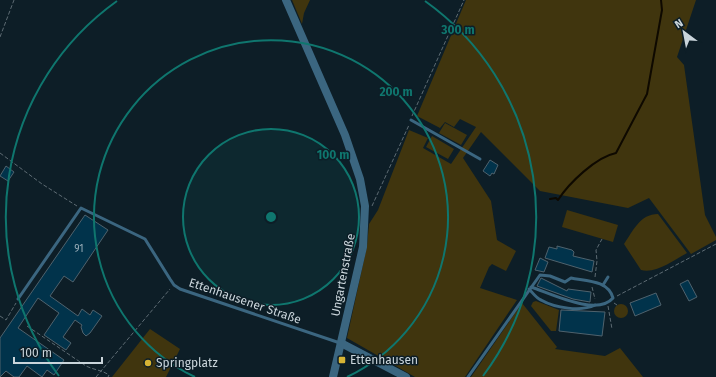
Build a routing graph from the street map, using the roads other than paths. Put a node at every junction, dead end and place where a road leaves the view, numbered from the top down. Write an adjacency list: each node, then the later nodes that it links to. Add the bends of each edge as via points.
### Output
1 (286, 0): 9 (street, Ungartenstraße, via 345,135 360,179 365,206 363,247)
2 (411, 120): 3 (lane)
3 (480, 159)
4 (608, 277): 5 (lane)
5 (603, 285): 6 (lane, via 571,278 565,282 540,275); 8 (lane, via 611,290 612,298 607,303)
6 (530, 288): 8 (lane, via 563,300); 8 (lane, via 541,300 559,306 586,308); 12 (lane)
7 (18, 299): 9 (lane, Ettenhausener Straße, via 81,208 146,239 174,285 180,289)
8 (595, 304)
9 (341, 343): 10 (street, Ungartenstraße); 11 (street)
10 (333, 377)
11 (406, 377)
12 (468, 377)

